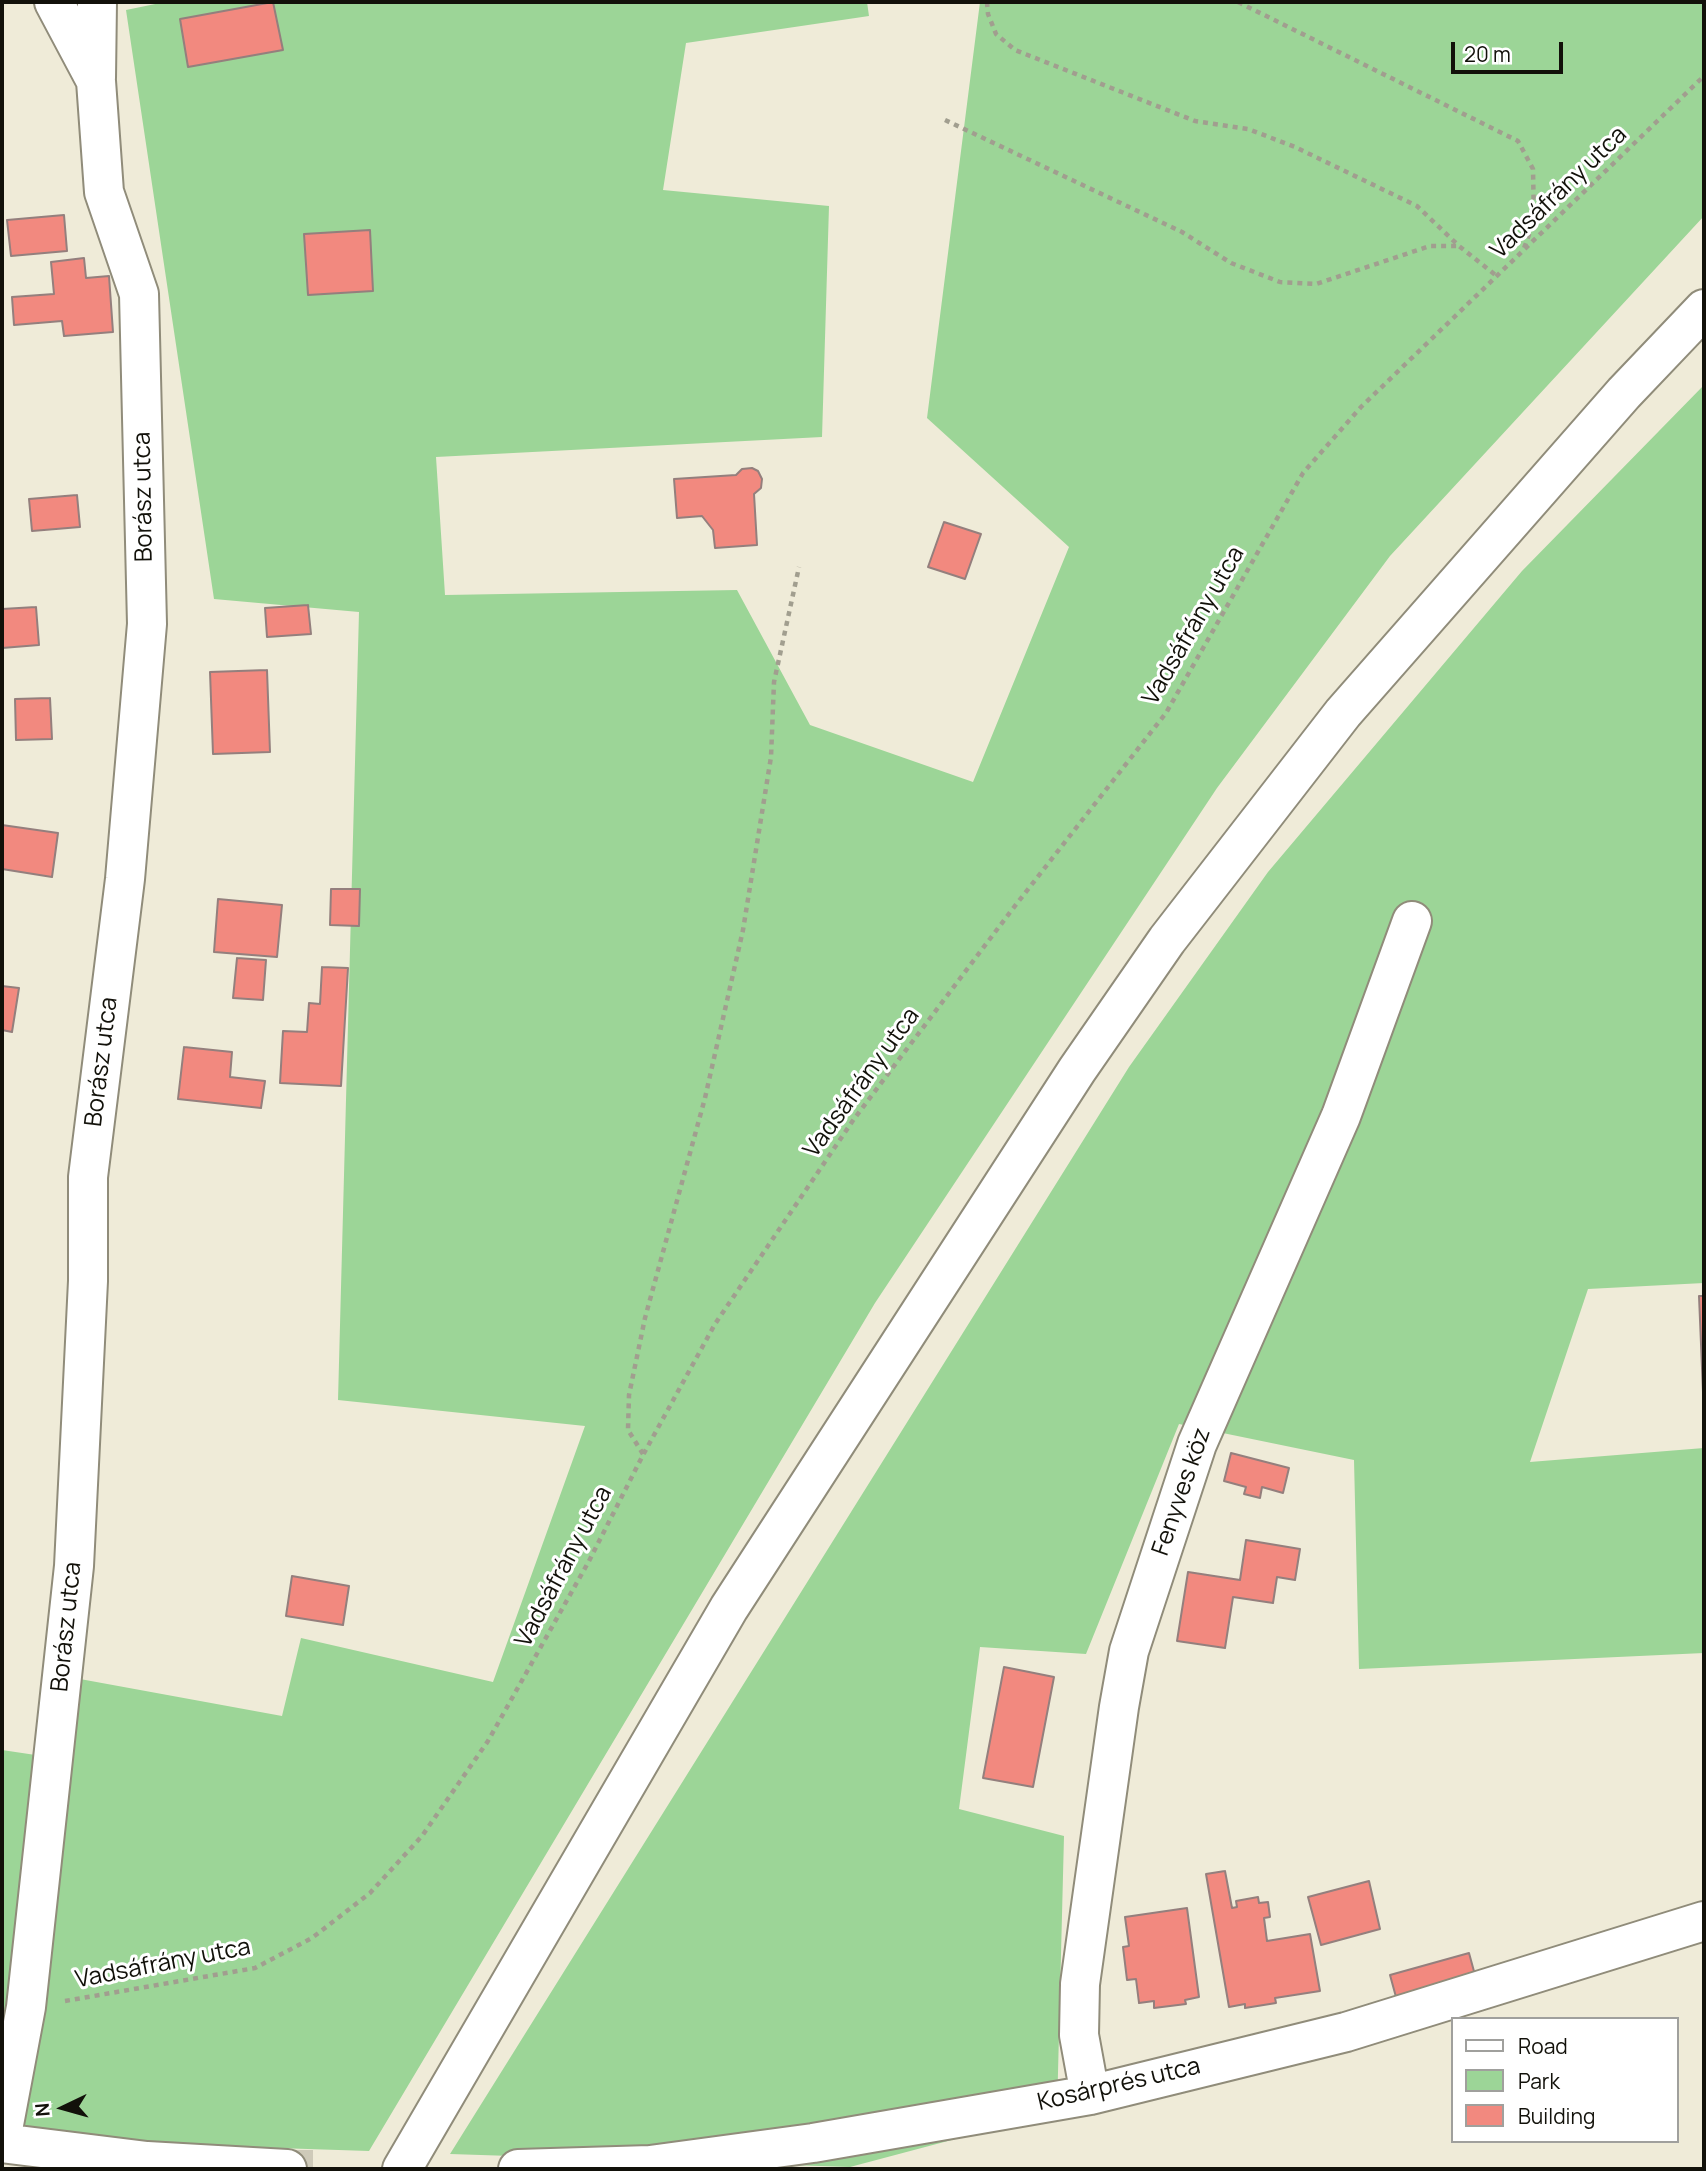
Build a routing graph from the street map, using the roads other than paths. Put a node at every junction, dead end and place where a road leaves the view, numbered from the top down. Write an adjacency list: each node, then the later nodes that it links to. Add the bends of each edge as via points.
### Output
1 (54, 2): 3 (main road, Borász utca)
2 (97, 2): 3 (main road)
3 (96, 80): 8 (main road, Borász utca, via 104,192 139,294 146,624 125,879 88,1177 88,1281 74,1566 26,2007)
4 (1704, 309): 11 (main road, via 1343,713 1167,940 729,1608)
5 (1412, 921): 7 (main road, Fenyves köz, via 1341,1116 1197,1444 1129,1651 1080,1984 1079,2035)
6 (1704, 1922): 7 (main road, Kosárprés utca, via 1346,2032)
7 (1090, 2095): 12 (main road, Kosárprés utca, via 813,2143 664,2163)
8 (2, 2135)
9 (2, 2143): 10 (main road, via 147,2161)
10 (287, 2169)
11 (402, 2169)
12 (518, 2169)

